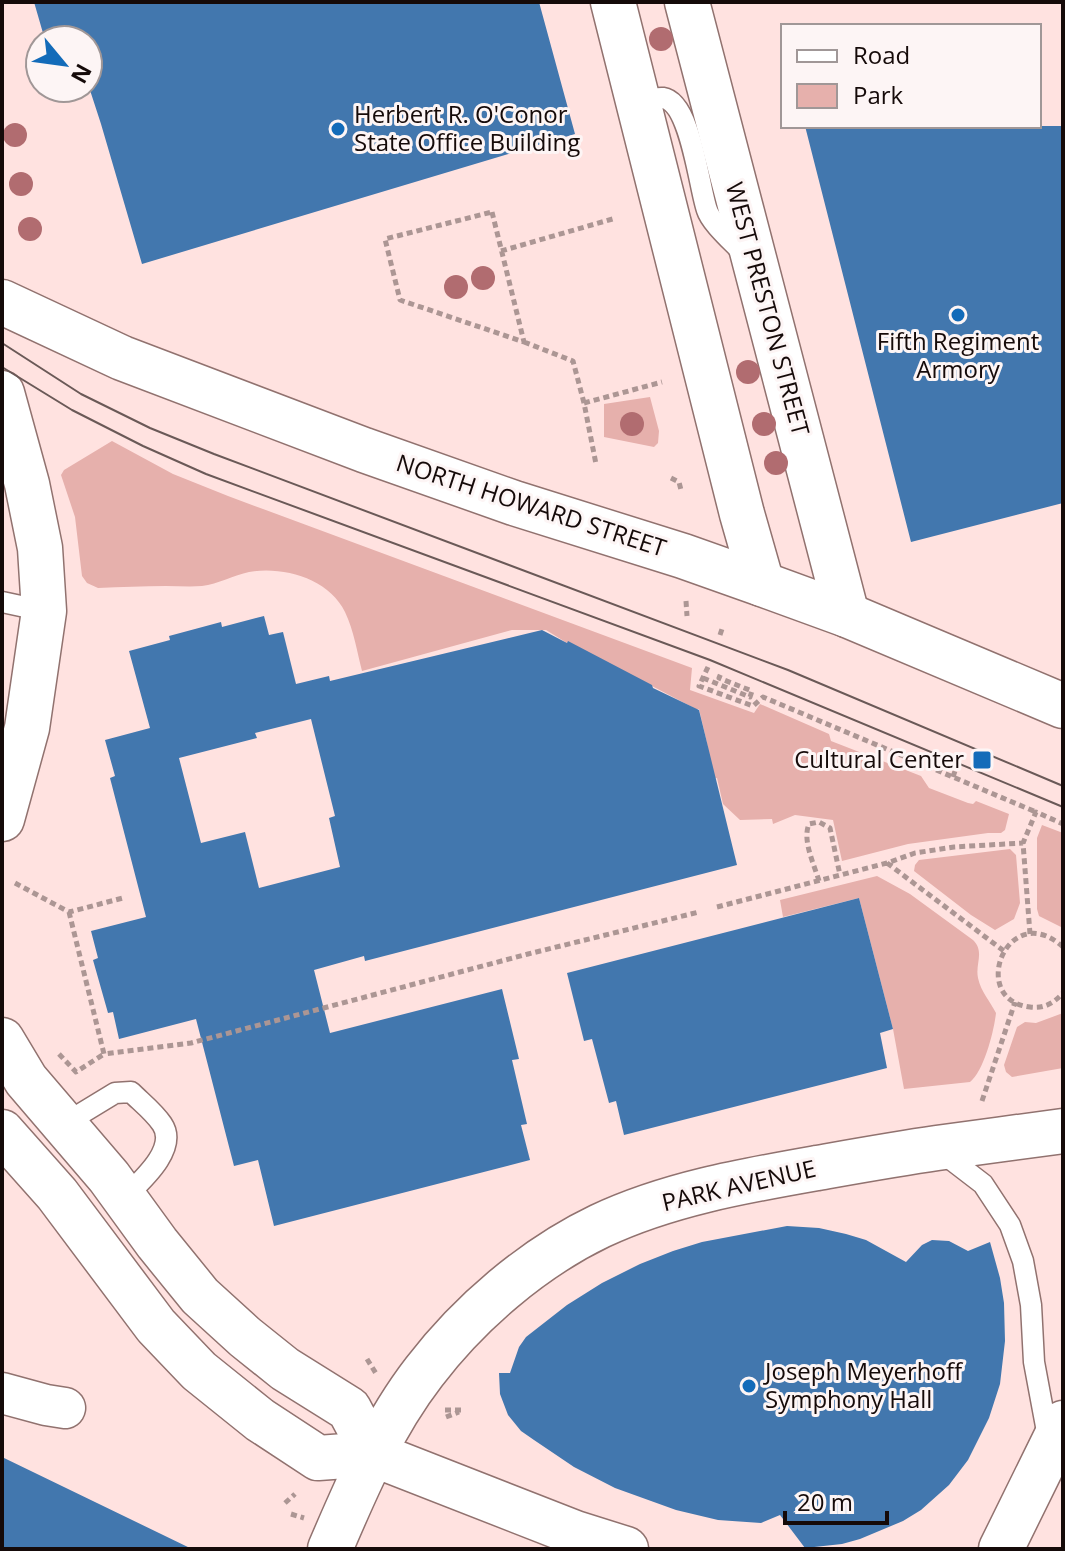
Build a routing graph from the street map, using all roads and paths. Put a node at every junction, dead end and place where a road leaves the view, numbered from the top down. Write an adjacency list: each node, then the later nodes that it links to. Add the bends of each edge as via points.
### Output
1 (613, 2): 3 (main road)
2 (687, 2): 6 (main road, WEST PRESTON STREET)
3 (639, 103): 6 (lane, via 661,97 683,117 707,214); 15 (main road)
4 (616, 218): 5 (path)
5 (501, 251): 8 (path); 8 (path, via 492,212 385,239 400,300)
6 (756, 268): 19 (main road, WEST PRESTON STREET)
7 (2, 302): 15 (main road, NORTH HOWARD STREET, via 122,358 364,450)
8 (524, 342): 11 (path, via 573,361)
9 (662, 382): 11 (path)
10 (2, 393): 18 (main road, via 37,535)
11 (584, 403): 12 (path)
12 (596, 464)
13 (671, 478): 14 (path)
14 (681, 490)
15 (762, 584): 19 (main road, NORTH HOWARD STREET)
16 (686, 601): 20 (path)
17 (2, 602): 18 (lane)
18 (44, 611): 28 (main road, via 27,728)
19 (847, 615): 24 (main road, NORTH HOWARD STREET)
20 (687, 616)
21 (708, 667): 23 (path)
22 (721, 673): 23 (path, via 719,678 752,691 750,697)
23 (703, 678): 26 (path, via 699,686 753,706 763,697)
24 (1063, 706)
25 (956, 768): 26 (path)
26 (953, 777): 27 (path)
27 (1036, 812): 29 (path); 30 (path)
28 (2, 819)
29 (1063, 824)
30 (1023, 843): 31 (path, via 954,847); 39 (path)
31 (887, 863): 32 (path); 41 (path)
32 (840, 875): 33 (path); 33 (path, via 830,828 809,824 807,842)
33 (819, 881): 36 (path)
34 (15, 883): 37 (path)
35 (123, 898): 37 (path)
36 (717, 907)
37 (69, 912): 46 (path)
38 (699, 912): 46 (path, via 191,1043)
39 (1030, 934): 40 (path, via 1042,934); 41 (path)
40 (1063, 947)
41 (1004, 951): 43 (path, via 999,979)
42 (1063, 993): 43 (path, via 1048,1005)
43 (1015, 1002): 47 (path)
44 (2, 1040): 48 (main road, via 26,1080)
45 (57, 1052): 46 (path, via 76,1072)
46 (104, 1054)
47 (982, 1101)
48 (64, 1124): 52 (main road); 52 (lane, via 115,1093 131,1092 164,1126 166,1145 155,1165)
49 (1063, 1131): 51 (main road, PARK AVENUE)
50 (2, 1132): 60 (main road, via 57,1194 156,1326 220,1390 318,1458)
51 (936, 1148): 59 (lane, via 983,1184 1010,1225 1031,1305 1034,1362); 60 (main road, PARK AVENUE, via 676,1197 564,1246 506,1286 460,1329 408,1394)
52 (124, 1198): 60 (main road, via 200,1296 285,1369 349,1409)
53 (367, 1369): 54 (path, via 367,1359)
54 (379, 1379)
55 (2, 1393): 56 (street)
56 (65, 1408)
57 (440, 1410): 58 (path, via 463,1410)
58 (446, 1417)
59 (1057, 1436): 65 (main road)
60 (373, 1454): 63 (main road, PARK AVENUE); 64 (main road, via 553,1531)
61 (295, 1494): 62 (path)
62 (285, 1503)
63 (330, 1549)
64 (626, 1549)
65 (1001, 1549)

